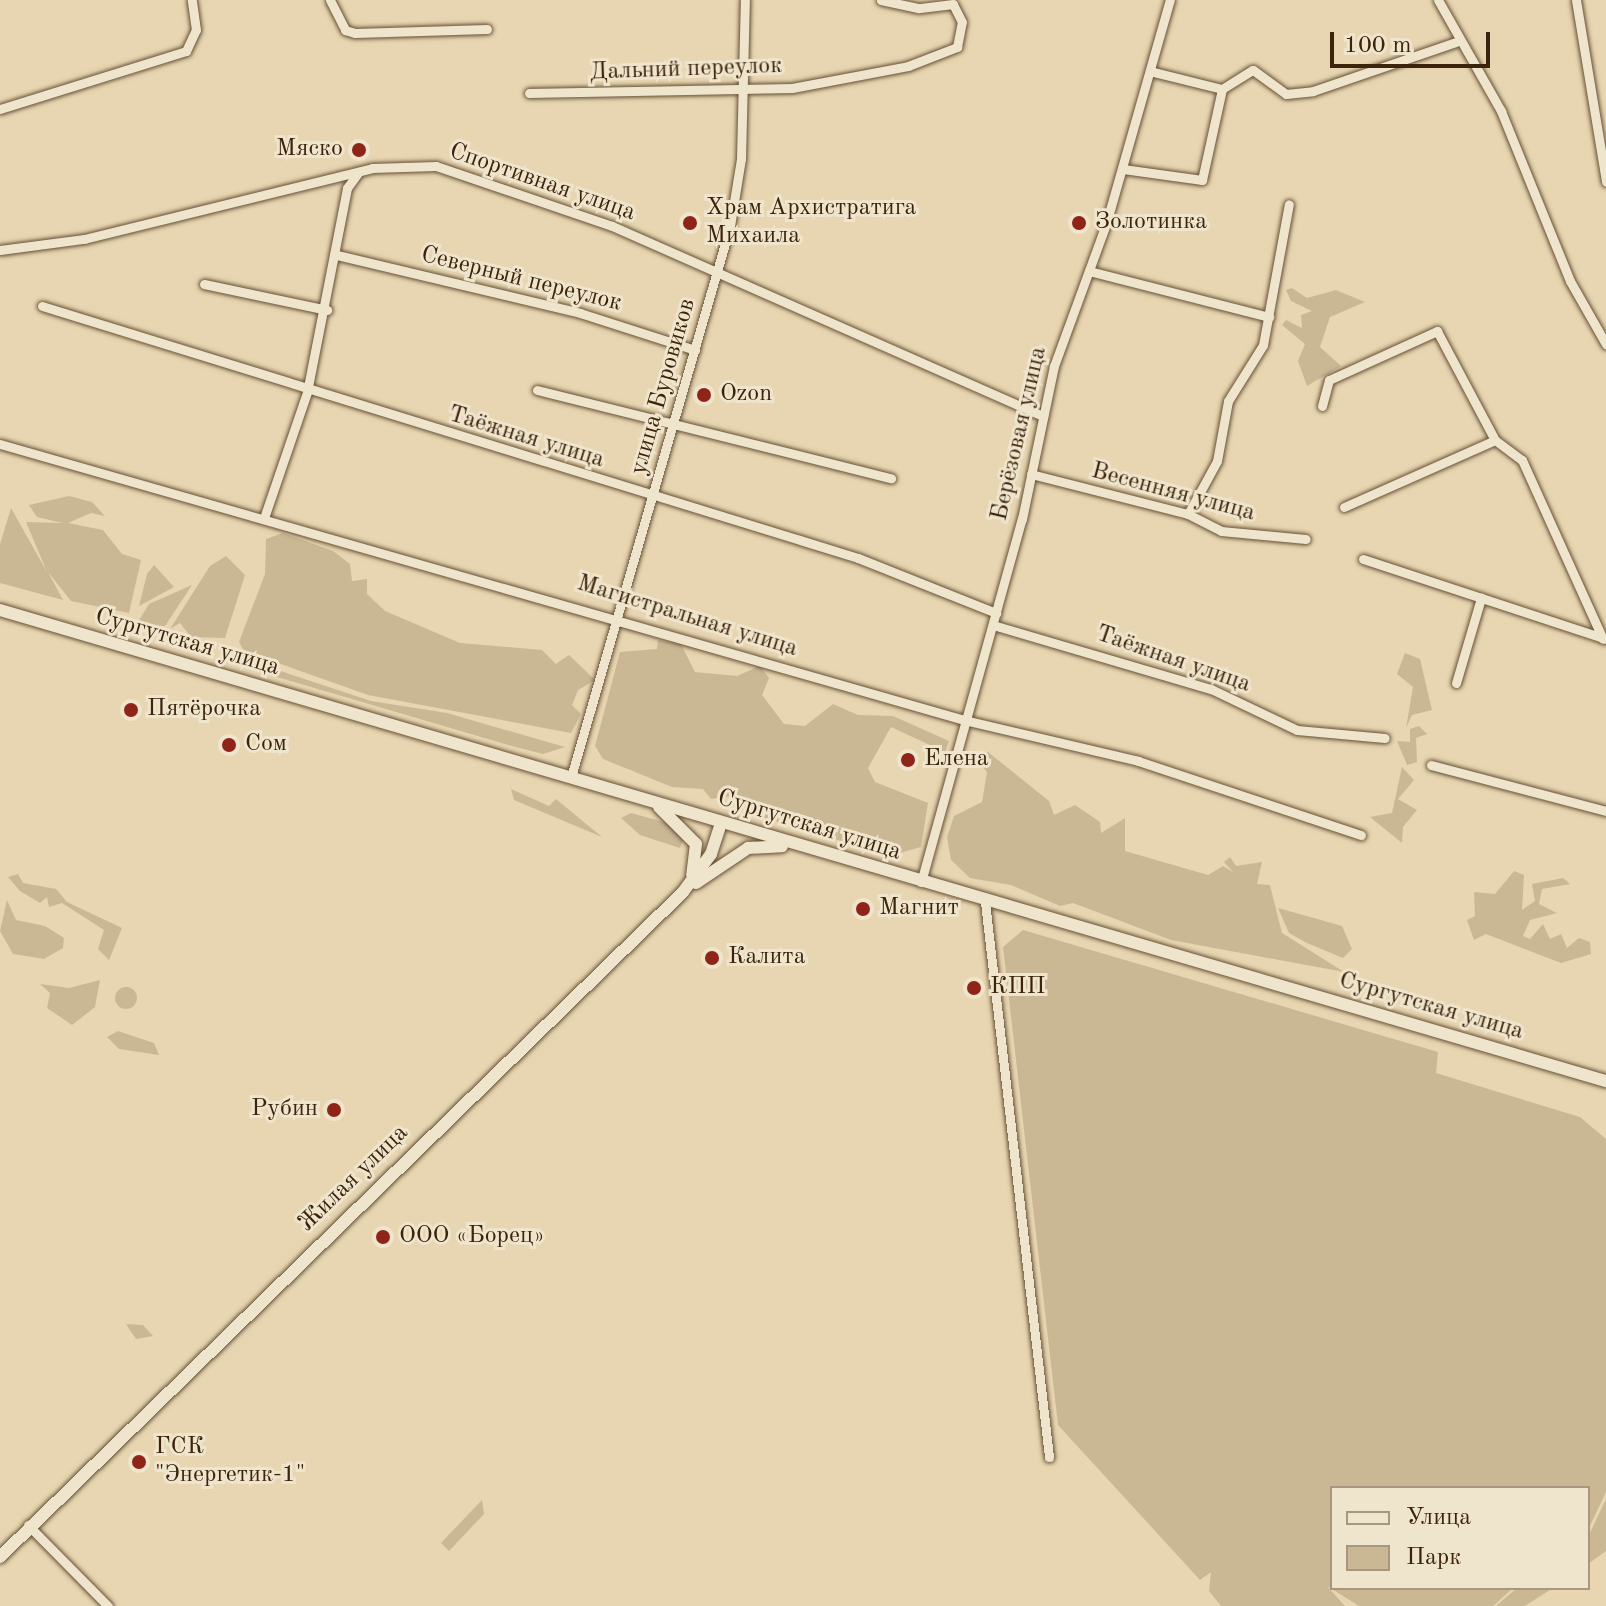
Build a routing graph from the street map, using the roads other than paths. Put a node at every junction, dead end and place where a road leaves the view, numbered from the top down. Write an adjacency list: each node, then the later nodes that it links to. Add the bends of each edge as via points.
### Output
1 (192, 0): 14 (street, via 196,30 186,51)
2 (330, 0): 8 (street, via 345,30 355,33)
3 (745, 0): 13 (street, улица Буровиков)
4 (881, 0): 13 (street, Дальний переулок, via 918,8 953,4 962,22 957,47 883,71)
5 (1170, 0): 10 (street, Берёзовая улица)
6 (1438, 0): 9 (street)
7 (1576, 0): 17 (street)
8 (487, 29)
9 (1456, 42): 11 (street, via 1313,91 1286,94 1253,70); 27 (street, via 1501,111 1570,281)
10 (1154, 72): 11 (street); 15 (street, Берёзовая улица)
11 (1222, 89): 15 (street, via 1202,180)
12 (529, 93): 13 (street, Дальний переулок)
13 (742, 93): 22 (street, улица Буровиков, via 738,184)
14 (0, 109)
15 (1123, 169): 21 (street, Берёзовая улица)
16 (358, 172): 19 (street, Спортивная улица, via 84,239); 20 (street, via 347,188); 22 (street, Спортивная улица, via 399,165 456,171 612,226)
17 (1606, 182)
18 (1289, 204): 26 (street)
19 (0, 250)
20 (337, 255): 25 (street); 28 (street, Северный переулок, via 580,313)
21 (1089, 271): 26 (street); 32 (street, Берёзовая улица, via 1064,330)
22 (717, 274): 28 (street, улица Буровиков); 32 (street, Спортивная улица)
23 (204, 284): 25 (street)
24 (42, 306): 30 (street, Таёжная улица)
25 (327, 310): 30 (street)
26 (1269, 317): 40 (street, via 1256,360 1228,401 1217,461)
27 (1606, 344)
28 (695, 350): 33 (street, улица Буровиков)
29 (537, 390): 33 (street)
30 (307, 392): 38 (street, Таёжная улица); 41 (street)
31 (1322, 406): 34 (street, via 1329,380 1437,331)
32 (1043, 416): 36 (street, Берёзовая улица)
33 (673, 428): 37 (street, via 785,447); 38 (street, улица Буровиков)
34 (1495, 440): 39 (street); 49 (street, via 1522,460)
35 (0, 444): 41 (street, Магистральная улица)
36 (1031, 474): 40 (street, Весенняя улица); 46 (street, Берёзовая улица)
37 (891, 478)
38 (653, 497): 46 (street, Таёжная улица, via 858,558); 47 (street, улица Буровиков)
39 (1344, 507)
40 (1188, 514): 42 (street, Весенняя улица, via 1230,533)
41 (265, 515): 47 (street, Магистральная улица)
42 (1306, 539)
43 (1363, 559): 44 (street)
44 (1481, 598): 49 (street); 50 (street)
45 (0, 610): 54 (main road, Сургутская улица)
46 (996, 613): 48 (street, Берёзовая улица)
47 (617, 619): 51 (street, Магистральная улица); 54 (street, улица Буровиков)
48 (993, 625): 51 (street, Берёзовая улица); 52 (street, Таёжная улица, via 1211,689 1297,730)
49 (1605, 639)
50 (1456, 683)
51 (968, 721): 58 (street, Магистральная улица, via 1138,761); 60 (street, Берёзовая улица)
52 (1385, 738)
53 (1431, 765): 56 (street)
54 (571, 777): 55 (main road, Сургутская улица)
55 (651, 801): 57 (main road, Сургутская улица); 61 (main road, via 696,844 697,866)
56 (1606, 811)
57 (721, 823): 59 (main road, Сургутская улица); 61 (main road, Жилая улица, via 711,854)
58 (1361, 835)
59 (801, 847): 60 (main road, Сургутская улица); 61 (main road, via 748,848)
60 (921, 882): 62 (main road, Сургутская улица)
61 (683, 892): 65 (main road, Жилая улица)
62 (985, 902): 63 (main road, Сургутская улица); 64 (street)
63 (1606, 1081)
64 (1049, 1457)
65 (28, 1525): 66 (main road, Жилая улица); 67 (street)
66 (0, 1557)
67 (108, 1606)

